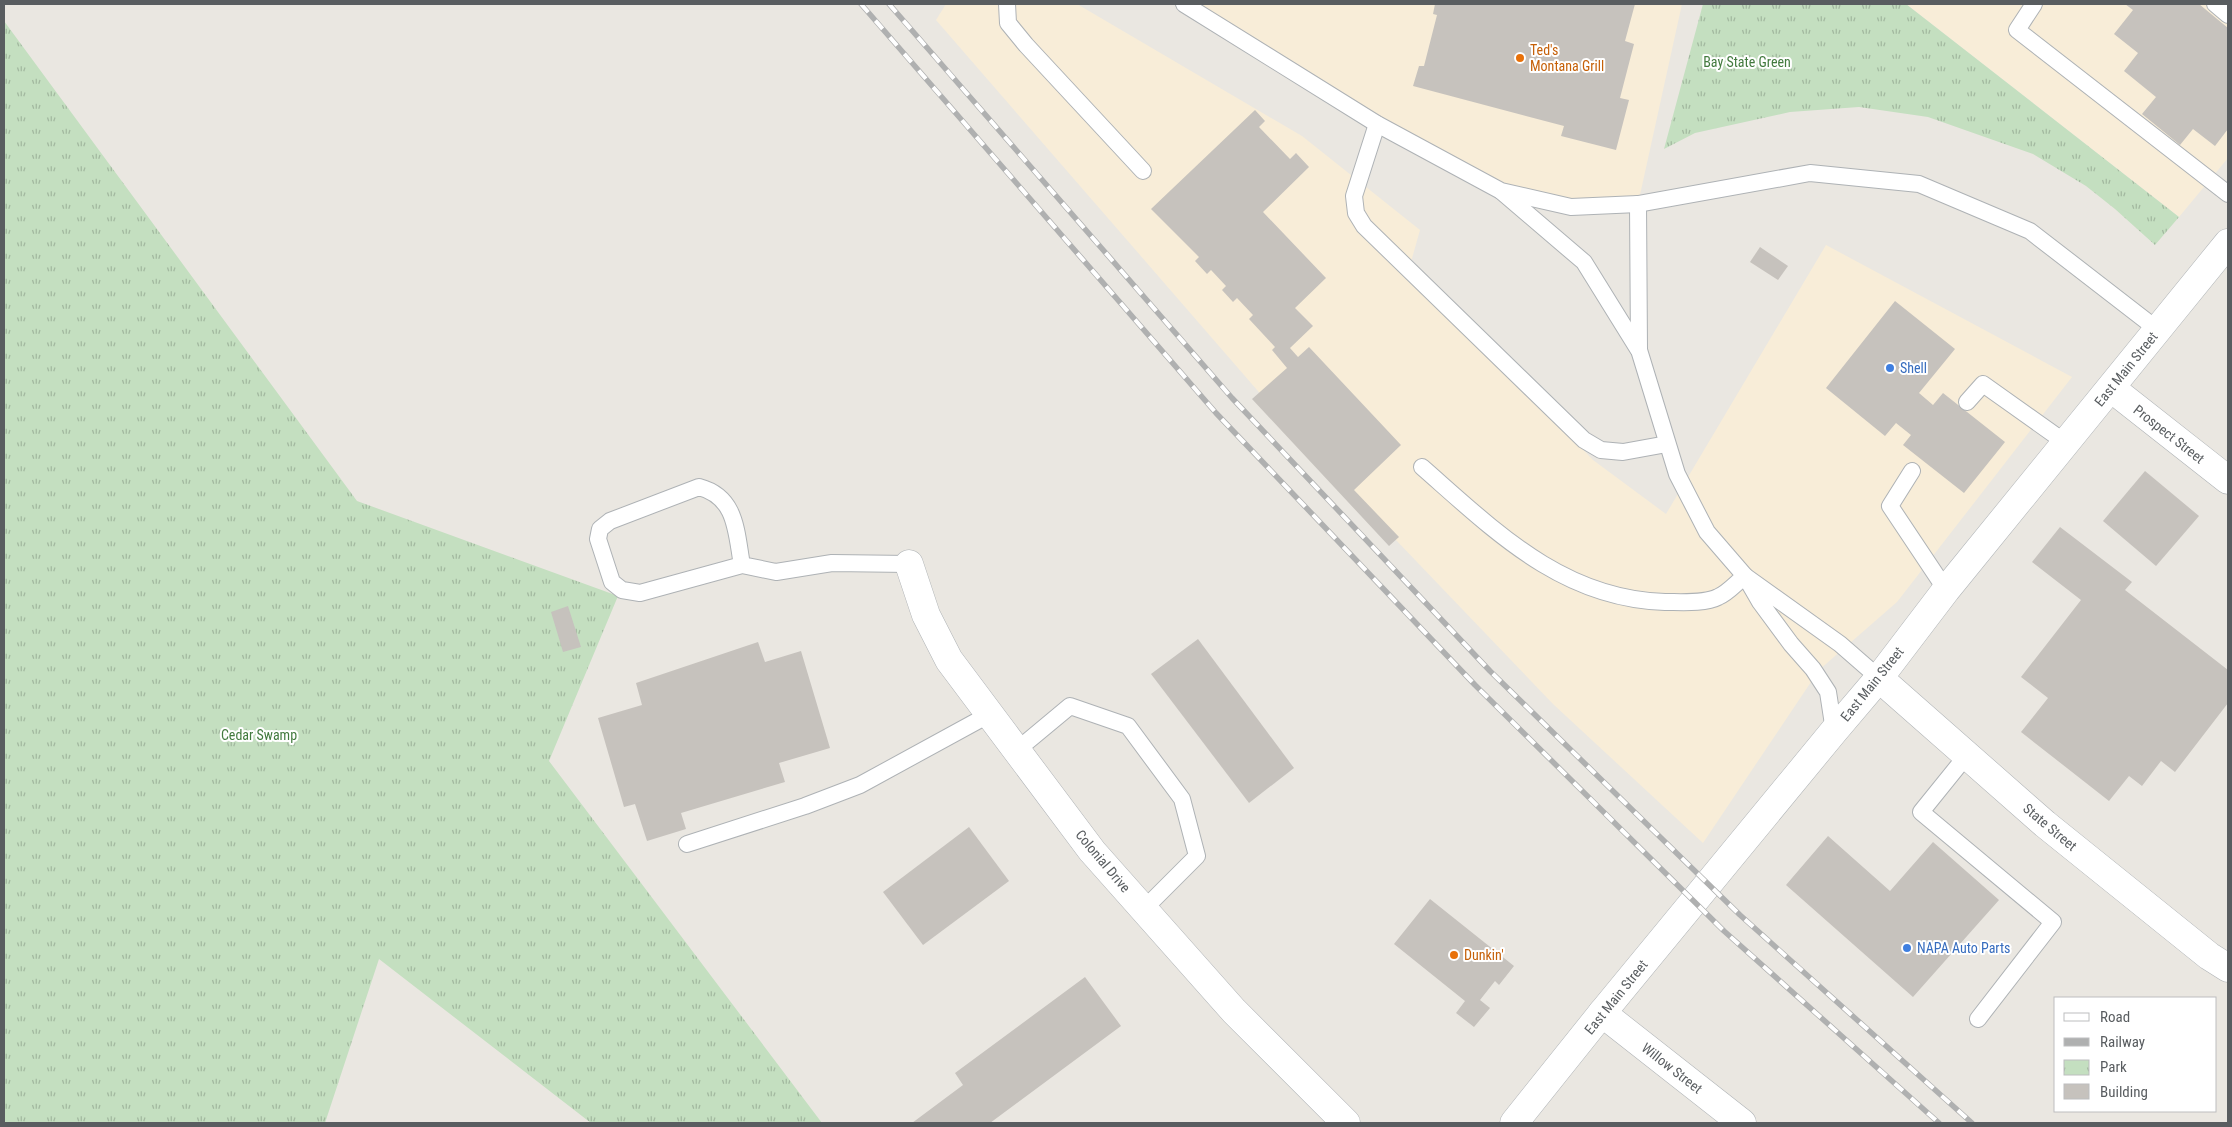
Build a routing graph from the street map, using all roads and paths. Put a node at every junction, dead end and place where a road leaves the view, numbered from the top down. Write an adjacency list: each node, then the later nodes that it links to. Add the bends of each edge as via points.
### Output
1 (1007, 4): 7 (lane, via 1008,23 1026,45)
2 (1184, 4): 6 (lane)
3 (2034, 4): 9 (lane, via 2017,30)
4 (2215, 4): 5 (lane)
5 (2228, 15)
6 (1377, 124): 8 (lane); 17 (lane, via 1354,196 1356,213 1364,226 1584,440 1601,450 1623,452)
7 (1144, 171)
8 (1501, 191): 10 (lane, via 1571,207); 13 (lane, via 1584,262)
9 (2228, 194)
10 (1638, 204): 12 (lane, via 1810,173 1918,184 2030,231); 13 (lane)
11 (2228, 243): 12 (street, East Main Street)
12 (2158, 330): 14 (street, East Main Street)
13 (1639, 350): 17 (lane)
14 (2111, 388): 16 (street, East Main Street); 20 (street, Prospect Street)
15 (1967, 402): 16 (lane, via 1983,384)
16 (2066, 443): 24 (street, East Main Street)
17 (1667, 444): 23 (lane, via 1677,474 1707,532)
18 (1422, 467): 23 (lane, via 1506,540 1573,580 1611,596 1689,603 1718,598)
19 (1912, 471): 24 (lane, via 1890,506)
20 (2228, 480)
21 (909, 564): 22 (lane, via 832,563 776,572); 26 (street, Colonial Drive, via 926,615 946,652)
22 (742, 565): 22 (lane, via 640,593 622,590 612,582 598,539 600,528 610,521 698,487 711,490 732,514)
23 (1745, 576): 25 (lane, via 1840,644); 27 (lane, via 1760,602 1828,692)
24 (1946, 590): 25 (street, East Main Street)
25 (1879, 678): 27 (street, East Main Street); 29 (street, State Street)
26 (990, 714): 28 (street, Colonial Drive); 30 (lane, via 860,785)
27 (1834, 731): 33 (street, East Main Street)
28 (1017, 750): 31 (street, Colonial Drive, via 1092,851); 31 (lane, via 1070,706 1128,726 1182,799 1197,856)
29 (1967, 755): 32 (street, State Street, via 2045,824); 34 (lane, via 1921,812 2053,922)
30 (687, 844)
31 (1144, 909): 35 (street, Colonial Drive, via 1234,1011)
32 (2228, 968)
33 (1602, 1013): 36 (street, East Main Street); 37 (street, Willow Street)
34 (1978, 1019)
35 (1346, 1123)
36 (1514, 1123)
37 (1742, 1123)

